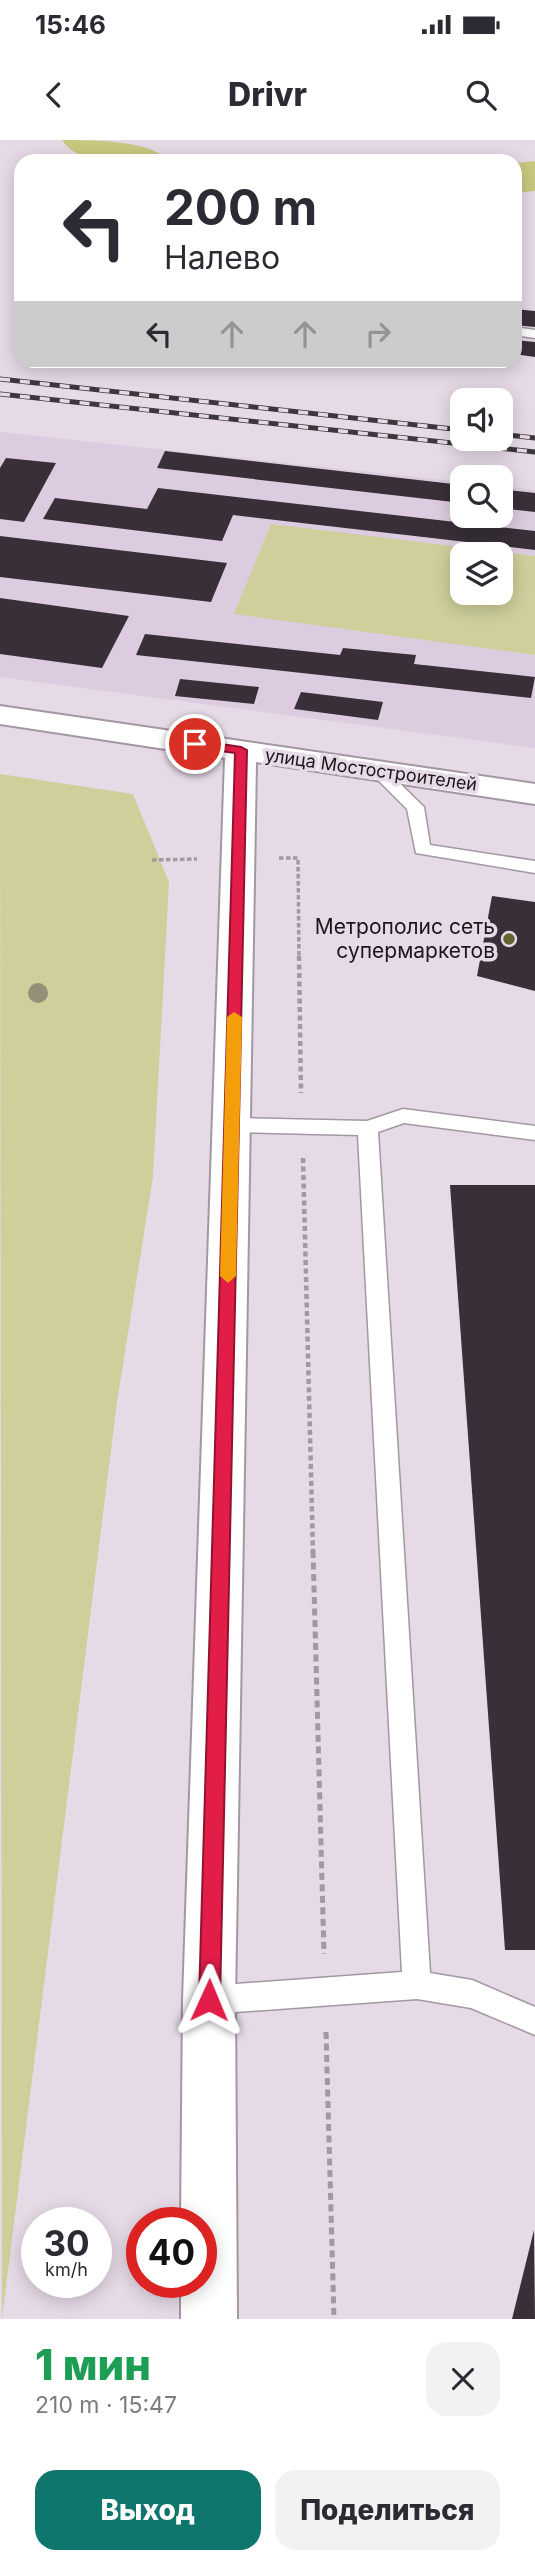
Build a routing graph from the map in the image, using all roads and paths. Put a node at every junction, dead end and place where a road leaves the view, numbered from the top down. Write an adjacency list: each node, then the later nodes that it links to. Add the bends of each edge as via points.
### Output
1 (0, 715): 2 (street, улица Мостостроителей)
2 (241, 750): 3 (street, улица Мостостроителей); 7 (street)
3 (377, 771): 4 (street, улица Мостостроителей); 6 (lane, via 415,807 422,849)
4 (535, 794)
5 (298, 858): 8 (path)
6 (535, 867)
7 (232, 1125): 8 (lane); 13 (street)
8 (302, 1126): 9 (lane); 12 (path)
9 (368, 1128): 10 (lane, via 403,1116); 11 (lane)
10 (535, 1133)
11 (417, 1985): 12 (lane); 14 (lane, via 471,1994)
12 (325, 1991): 13 (lane); 16 (path)
13 (209, 2000): 15 (street)
14 (535, 2021)
15 (208, 2319)
16 (334, 2319)

